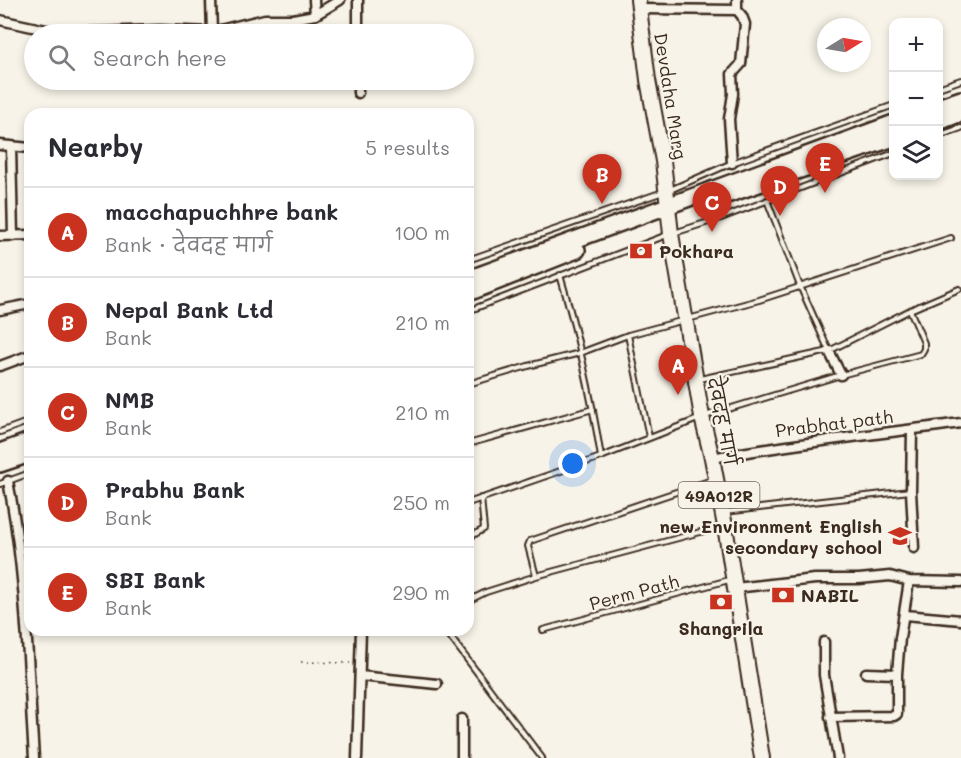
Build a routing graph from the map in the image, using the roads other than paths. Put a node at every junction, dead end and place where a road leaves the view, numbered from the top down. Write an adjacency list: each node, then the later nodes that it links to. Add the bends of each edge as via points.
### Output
1 (211, 0): 10 (street)
2 (314, 0): 8 (street)
3 (340, 0): 8 (street)
4 (358, 0): 12 (street)
5 (737, 0): 7 (street)
6 (639, 4): 7 (street); 31 (main road, Devdaha Marg / 49A012R)
7 (737, 10): 29 (street, via 745,24 741,64 732,74)
8 (315, 15): 11 (street)
9 (0, 20): 13 (street)
10 (212, 24)
11 (245, 24)
12 (358, 24)
13 (24, 25)
14 (961, 80): 15 (lane)
15 (943, 87)
16 (961, 99): 17 (highway)
17 (943, 106)
18 (889, 107): 29 (lane)
19 (961, 113): 20 (highway)
20 (943, 120)
21 (889, 125): 31 (highway)
22 (961, 128): 23 (lane)
23 (943, 135)
24 (889, 139): 31 (highway)
25 (0, 145): 26 (street)
26 (11, 146): 27 (street); 35 (street)
27 (24, 147)
28 (889, 155): 30 (lane)
29 (732, 163): 31 (lane)
30 (767, 200): 32 (lane); 40 (lane)
31 (667, 204): 32 (main road, Devdaha Marg / 49A012R); 37 (lane); 39 (highway); 41 (highway)
32 (671, 234): 38 (lane); 47 (main road, देवदह मार्ग / 49A012R)
33 (24, 235): 35 (street)
34 (0, 236): 35 (street)
35 (13, 236)
36 (951, 238): 40 (lane)
37 (474, 258)
38 (560, 275): 44 (lane); 50 (lane)
39 (474, 277)
40 (800, 286): 47 (lane); 49 (lane)
41 (474, 290)
42 (959, 290): 46 (lane)
43 (24, 305): 45 (street)
44 (474, 309)
45 (0, 310)
46 (910, 310): 49 (lane); 53 (lane, via 924,343 923,352)
47 (686, 320): 48 (lane); 54 (main road, देवदह मार्ग / 49A012R)
48 (628, 335): 50 (lane); 62 (lane)
49 (829, 351): 53 (street); 54 (lane)
50 (580, 353): 55 (lane); 56 (lane)
51 (24, 357): 52 (street)
52 (0, 366)
53 (841, 375): 57 (lane)
54 (696, 380): 57 (main road, देवदह मार्ग / 49A012R)
55 (474, 382)
56 (593, 409): 63 (lane); 67 (lane)
57 (702, 417): 62 (lane); 68 (main road, देवदह मार्ग / 49A012R)
58 (24, 423): 61 (lane)
59 (961, 423): 60 (street, Prabhat path)
60 (912, 430): 68 (street, Prabhat path); 73 (street)
61 (0, 432)
62 (649, 437): 67 (lane)
63 (474, 442)
64 (24, 443): 65 (highway)
65 (0, 452)
66 (24, 456): 69 (highway)
67 (601, 457): 74 (lane)
68 (712, 458): 71 (main road, देवदह मार्ग / 49A012R)
69 (0, 464)
70 (24, 475): 72 (lane)
71 (716, 479): 76 (main road, देवदह मार्ग / 49A012R); 79 (lane, via 530,541)
72 (4, 482): 84 (street, via 17,530)
73 (911, 491): 76 (lane); 78 (street)
74 (481, 498): 75 (lane); 77 (lane, via 484,530)
75 (474, 500)
76 (724, 519): 79 (lane); 82 (main road, देवदह मार्ग / 49A012R)
77 (474, 535)
78 (914, 548)
79 (536, 576): 83 (lane)
80 (909, 581): 81 (street); 82 (street, via 890,576); 85 (street)
81 (961, 582)
82 (734, 583): 87 (lane, Perm Path); 102 (main road, देवदह मार्ग / 49A012R)
83 (474, 598)
84 (24, 602)
85 (905, 615): 86 (street); 93 (street)
86 (961, 620)
87 (543, 630)
88 (26, 636): 98 (street)
89 (362, 636): 94 (street)
90 (450, 636): 101 (lane)
91 (824, 642): 96 (street)
92 (866, 673): 93 (street)
93 (897, 674): 96 (street, via 898,710 894,716)
94 (360, 676): 95 (street); 99 (street)
95 (437, 684)
96 (830, 717): 103 (street)
97 (462, 719): 100 (street)
98 (34, 758)
99 (357, 758)
100 (462, 758)
101 (542, 758)
102 (762, 758)
103 (838, 758)

